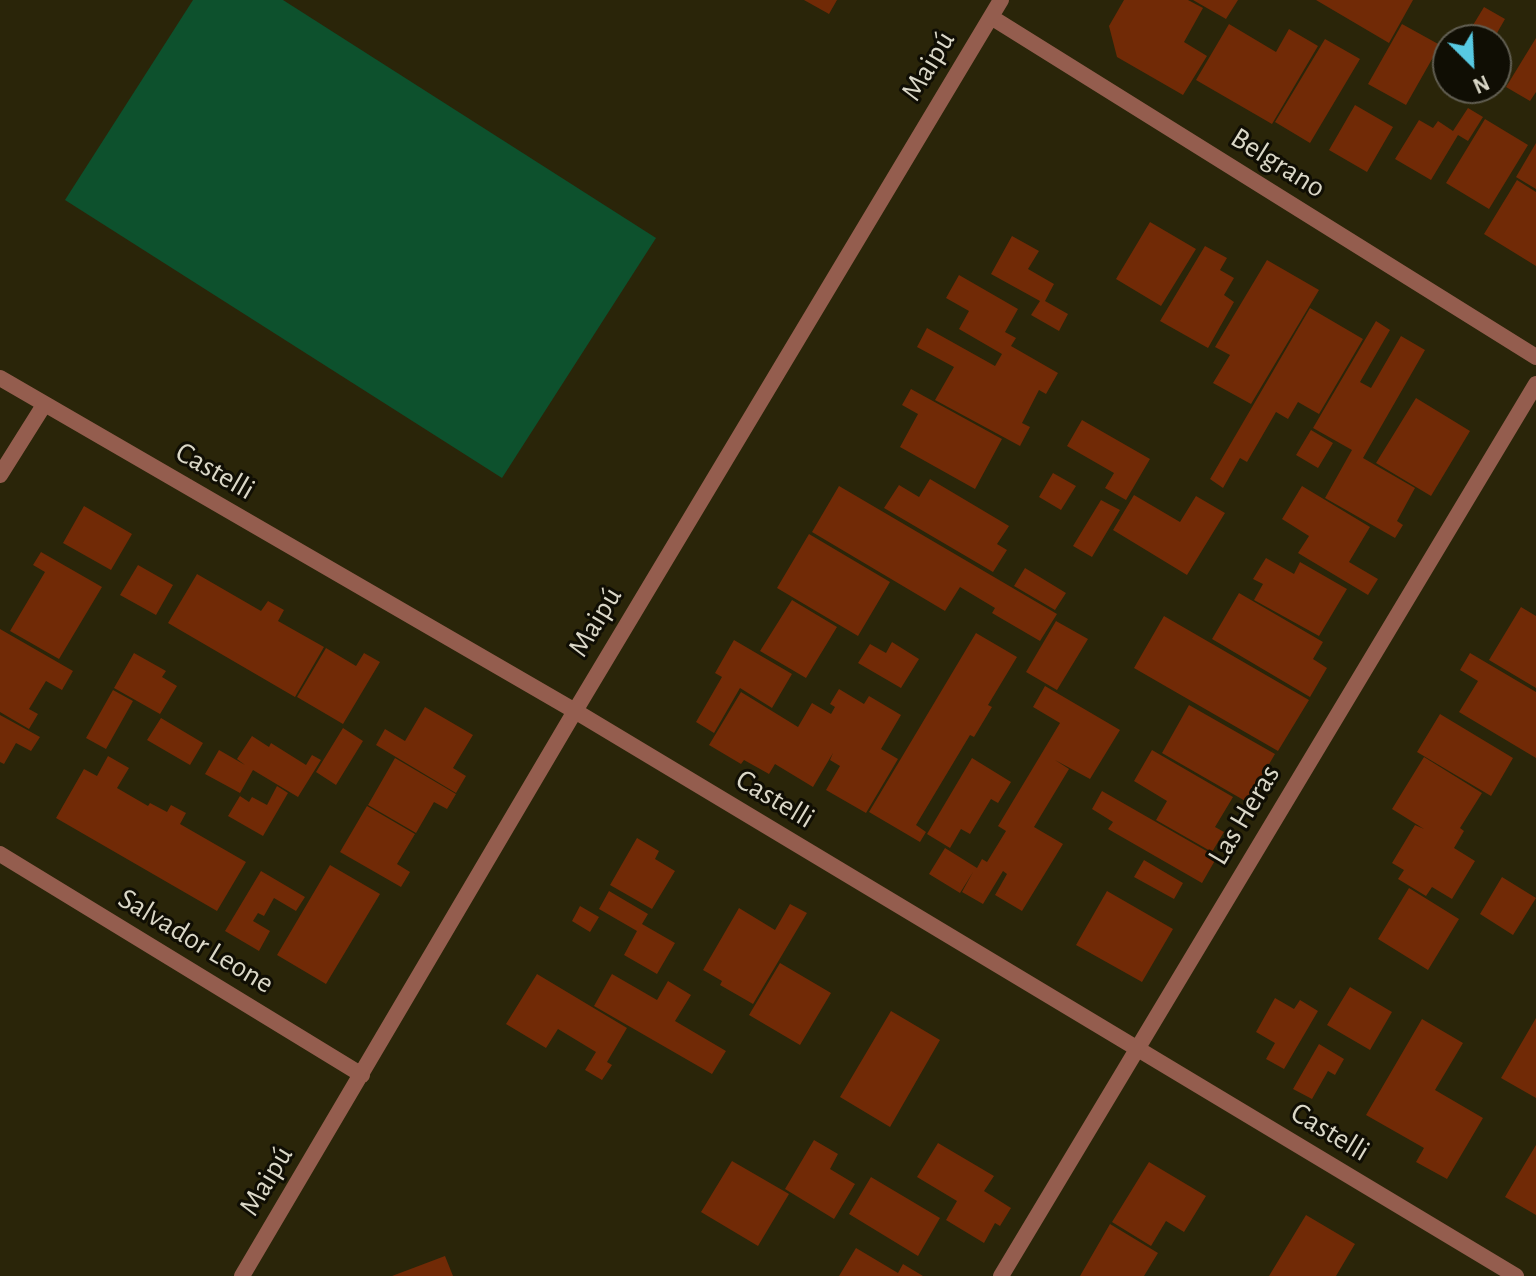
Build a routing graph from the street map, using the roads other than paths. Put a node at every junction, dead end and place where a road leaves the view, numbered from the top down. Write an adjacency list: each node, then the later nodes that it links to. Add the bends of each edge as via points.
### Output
1 (1001, 0): 2 (street, Maipú)
2 (991, 17): 3 (street, Belgrano); 8 (street, Maipú)
3 (1536, 357)
4 (0, 378): 6 (street, Castelli)
5 (1536, 384): 10 (street, Las Heras)
6 (44, 405): 7 (street); 8 (street, Castelli)
7 (0, 475)
8 (575, 711): 10 (street, Castelli); 11 (street, Maipú)
9 (0, 854): 11 (street, Salvador Leone)
10 (1137, 1049): 13 (street, Las Heras); 14 (street, Castelli)
11 (362, 1075): 12 (street, Maipú)
12 (242, 1276)
13 (1001, 1276)
14 (1516, 1276)

